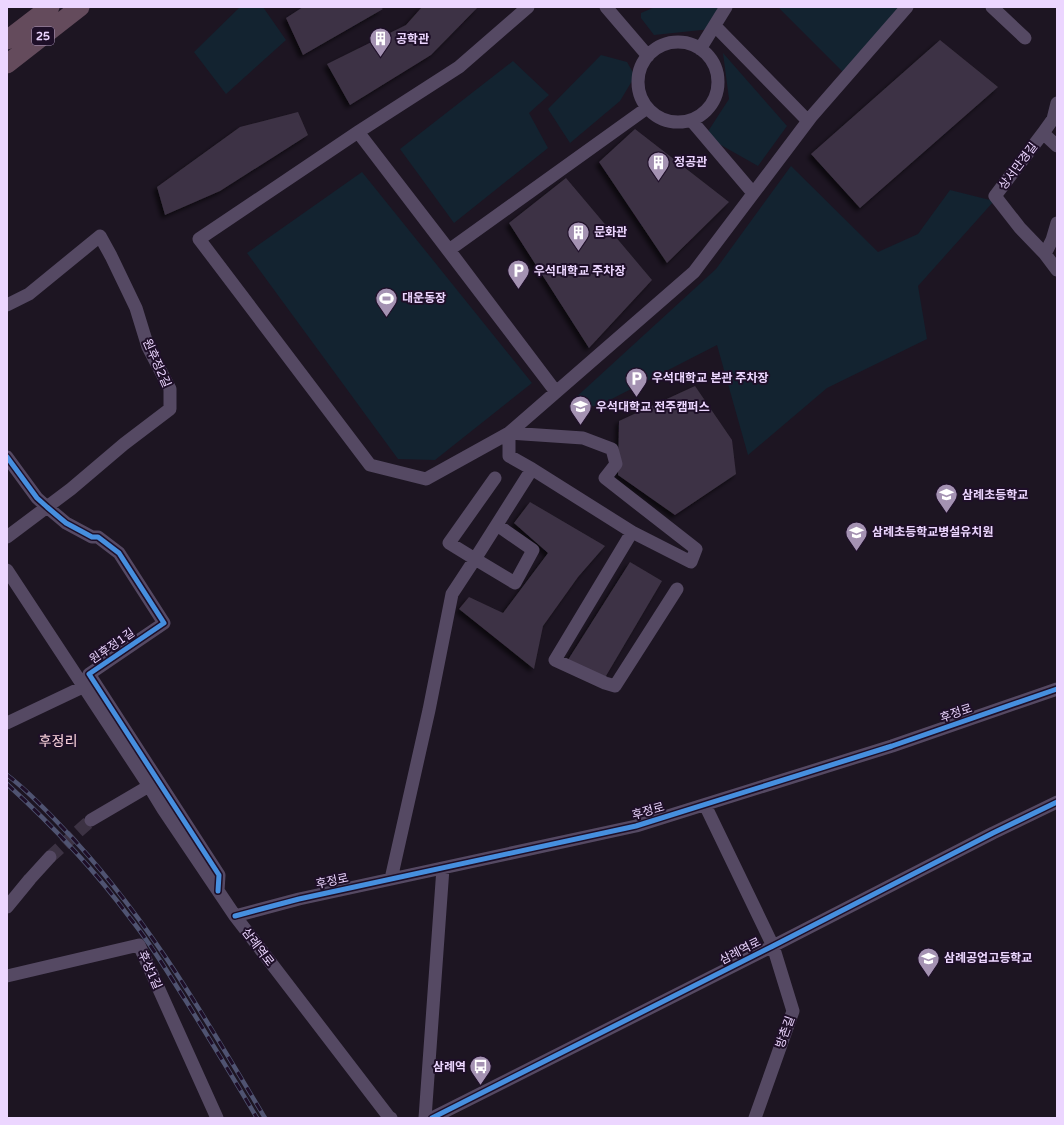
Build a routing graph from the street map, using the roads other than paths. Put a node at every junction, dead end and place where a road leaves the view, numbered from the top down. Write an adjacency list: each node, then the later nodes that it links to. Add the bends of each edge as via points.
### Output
1 (50, 7): 10 (highway, 25)
2 (80, 7): 13 (highway, 25)
3 (528, 7): 18 (street, via 459,67)
4 (606, 7): 12 (street)
5 (726, 7): 8 (street)
6 (907, 7): 17 (street)
7 (992, 7): 9 (street)
8 (715, 26): 11 (street); 17 (street)
9 (1025, 38)
10 (7, 40)
11 (700, 49): 12 (street, via 690,44 673,43 657,48); 16 (street, via 716,68 718,87 707,110)
12 (648, 56): 15 (street, via 642,65 638,82 641,98)
13 (7, 64)
14 (1057, 103): 19 (street, 상서만경길, via 1053,119)
15 (647, 108): 16 (street, via 670,121); 23 (street)
16 (691, 120): 21 (street)
17 (808, 121): 21 (street)
18 (358, 132): 23 (street); 27 (street); 28 (street, via 199,239 370,465 426,479)
19 (1043, 133): 20 (street, 상서만경길); 24 (street, 상서만경길, via 995,196 1020,228)
20 (1057, 146)
21 (753, 193): 27 (street, via 694,272)
22 (1057, 223): 24 (street)
23 (450, 250): 27 (street)
24 (1051, 254): 25 (street, 상서만경길)
25 (1057, 270)
26 (7, 305): 32 (street, 원후정2길, via 29,294 100,236 136,308 148,347 170,390 170,409)
27 (556, 392): 28 (street)
28 (509, 433): 30 (street, via 509,456); 34 (street, via 583,438 612,449 616,464 605,478 696,549 691,562)
29 (7, 457): 32 (street, 원후정1길, via 36,498)
30 (532, 469): 33 (street); 34 (street)
31 (495, 478): 36 (street, via 449,543)
32 (47, 507): 35 (street, 원후정2길); 39 (street, 원후정1길, via 66,523 92,537 98,537 119,553 164,623)
33 (497, 525): 36 (street); 36 (street, via 533,550 515,583)
34 (632, 532): 38 (street, via 555,660 615,686)
35 (7, 537)
36 (475, 559): 48 (street, via 452,594 429,710)
37 (7, 570): 39 (street)
38 (676, 589)
39 (87, 680): 41 (street); 42 (street, 삼례역로); 49 (street, 원후정1길, via 219,875)
40 (1057, 689): 44 (street, 후정로, via 892,746)
41 (7, 723)
42 (149, 786): 45 (street); 49 (street, 삼례역로)
43 (1057, 802): 52 (street, 삼례역로, via 993,832)
44 (705, 805): 47 (street, 후정로, via 636,826); 52 (street, 방촌길)
45 (91, 820)
46 (50, 857): 50 (street)
47 (443, 868): 48 (street, 후정로); 56 (street)
48 (390, 879): 51 (street, 후정로)
49 (218, 891): 51 (street, 삼례역로)
50 (7, 907)
51 (235, 916): 55 (street, 삼례역로)
52 (773, 946): 56 (street, 삼례역로); 57 (street, 방촌길, via 793,1011)
53 (7, 976): 54 (street, 후상1길, via 139,945)
54 (217, 1118)
55 (389, 1118)
56 (432, 1118)
57 (754, 1118)

